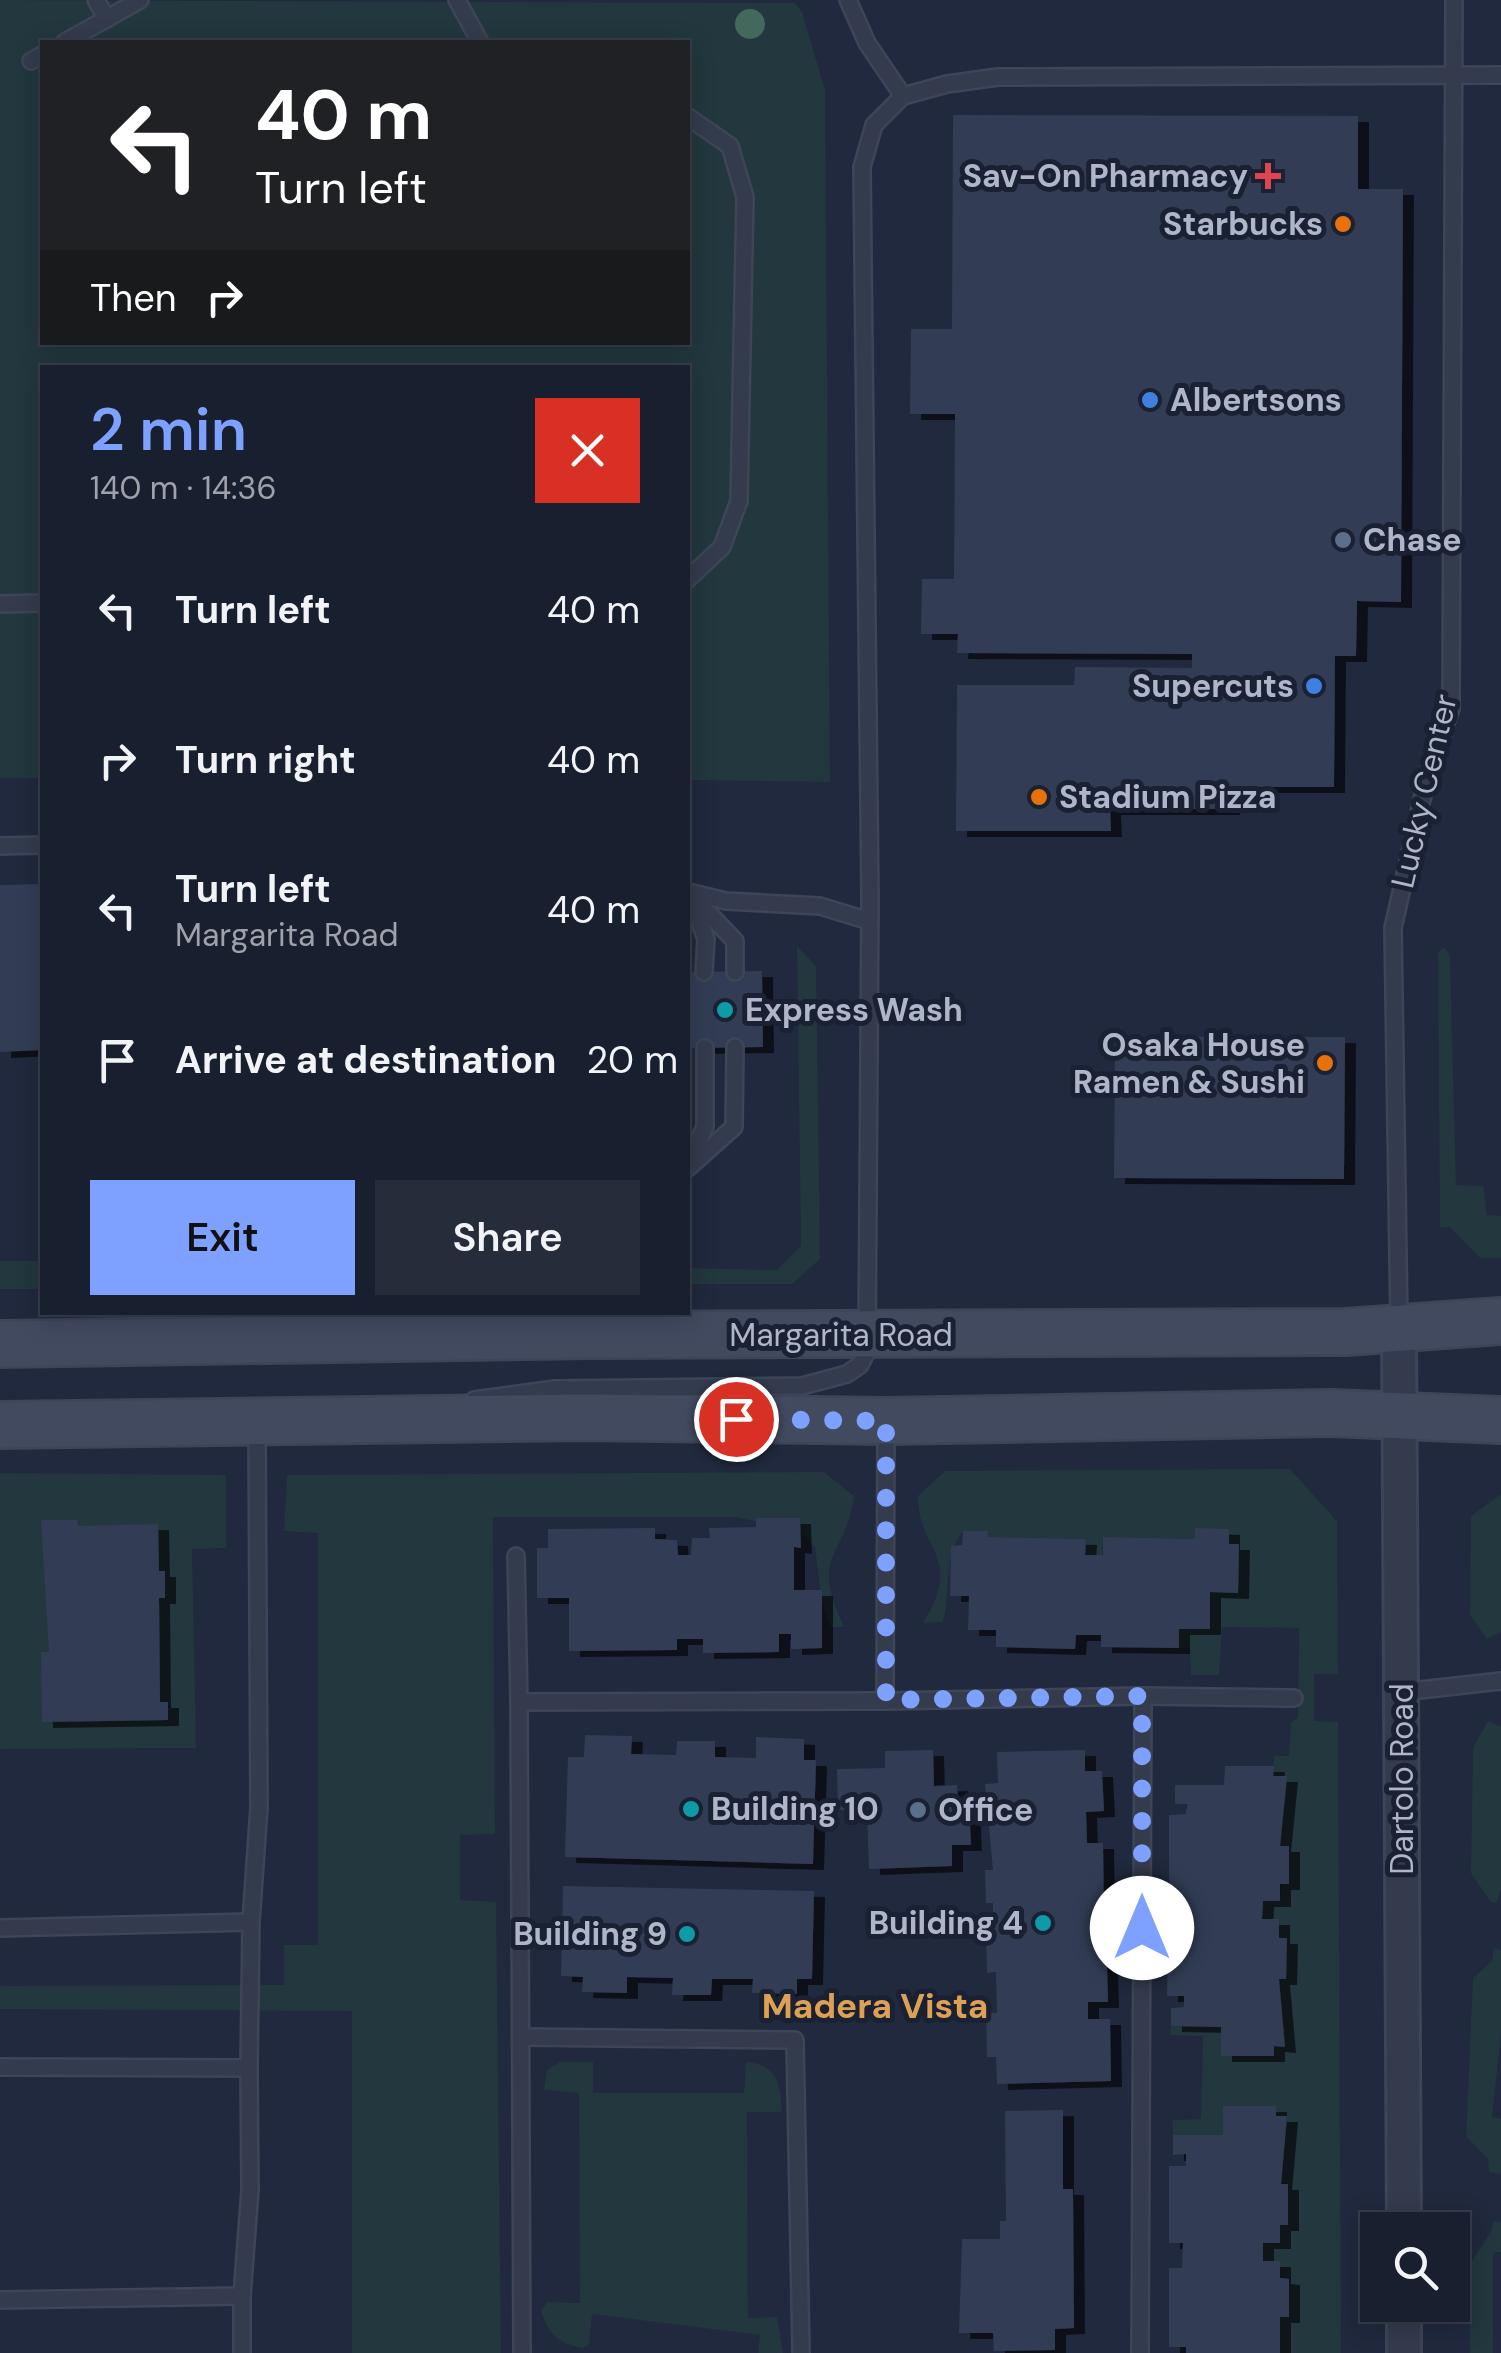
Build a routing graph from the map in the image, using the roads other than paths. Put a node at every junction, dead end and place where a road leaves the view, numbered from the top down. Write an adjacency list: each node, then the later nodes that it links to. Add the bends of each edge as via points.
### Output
1 (96, 0): 6 (lane)
2 (140, 0): 6 (lane)
3 (457, 0): 8 (lane)
4 (848, 0): 11 (lane)
5 (1454, 0): 9 (lane, Lucky Center)
6 (106, 19): 7 (lane)
7 (68, 40)
8 (479, 40)
9 (1452, 74): 10 (lane); 11 (lane, via 998,77); 30 (lane, Lucky Center, via 1451,709 1428,773 1393,928)
10 (1501, 75)
11 (903, 96): 21 (lane, via 874,125 862,167)
12 (690, 118): 13 (lane, via 730,146 745,197 739,501 722,547)
13 (690, 577)
14 (40, 603): 15 (lane)
15 (0, 604)
16 (40, 845): 17 (lane)
17 (0, 846)
18 (690, 894): 21 (lane, via 820,906)
19 (690, 896): 23 (lane, via 736,941)
20 (690, 899): 22 (lane, via 706,939)
21 (869, 921): 31 (lane)
22 (704, 972)
23 (735, 972)
24 (705, 1048): 26 (lane, via 705,1126)
25 (735, 1048): 27 (lane, via 734,1126)
26 (690, 1161)
27 (690, 1164)
28 (1501, 1321): 30 (main road, Margarita Road)
29 (592, 1324): 31 (main road, Margarita Road); 32 (main road, Margarita Road)
30 (1400, 1328): 31 (main road, Margarita Road); 33 (street, Dartolo Road)
31 (869, 1336): 34 (lane, via 860,1365 824,1382 554,1389 484,1397)
32 (0, 1344)
33 (1400, 1416): 35 (main road); 36 (main road); 41 (street, Dartolo Road)
34 (415, 1420): 36 (main road); 37 (main road)
35 (1501, 1420)
36 (886, 1421): 44 (lane)
37 (258, 1423): 38 (main road); 46 (lane, via 259,1807)
38 (0, 1425)
39 (516, 1556): 45 (lane)
40 (1501, 1681): 41 (lane)
41 (1402, 1692): 51 (street, Dartolo Road)
42 (1142, 1696): 43 (lane); 44 (lane); 58 (lane)
43 (1294, 1698)
44 (886, 1700): 45 (lane)
45 (519, 1702): 48 (lane)
46 (250, 1922): 47 (lane); 50 (lane)
47 (0, 1928)
48 (521, 2037): 56 (lane); 57 (lane, via 795,2040)
49 (0, 2067): 50 (lane)
50 (250, 2068): 52 (lane)
51 (1404, 2212)
52 (242, 2296): 53 (lane); 55 (lane)
53 (0, 2300)
54 (1404, 2322): 59 (street)
55 (242, 2353)
56 (522, 2353)
57 (800, 2353)
58 (1140, 2353)
59 (1404, 2353)

